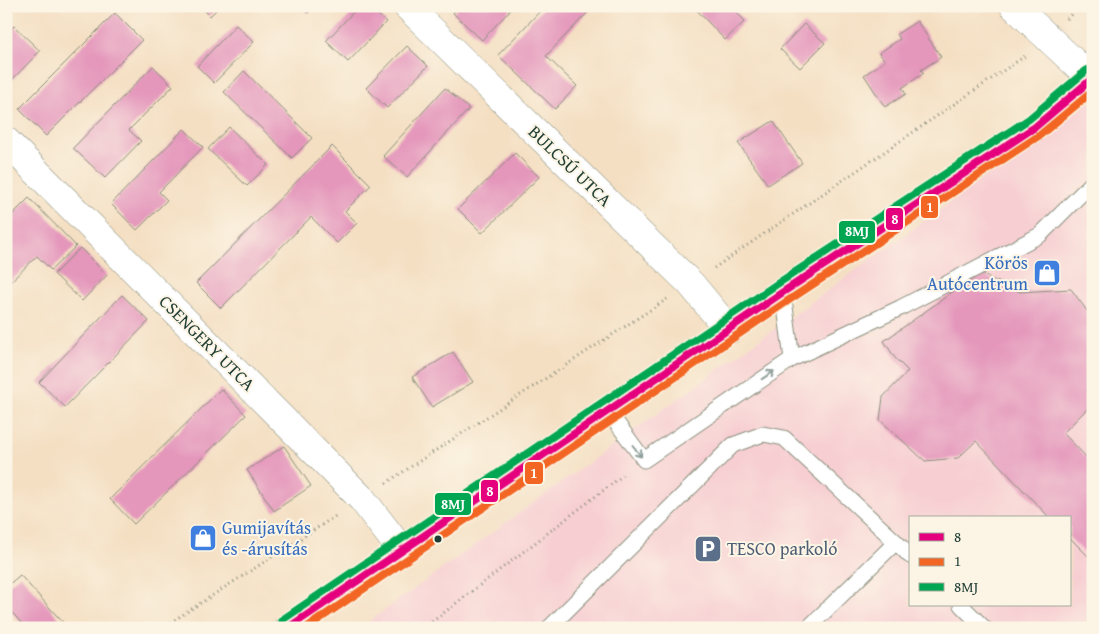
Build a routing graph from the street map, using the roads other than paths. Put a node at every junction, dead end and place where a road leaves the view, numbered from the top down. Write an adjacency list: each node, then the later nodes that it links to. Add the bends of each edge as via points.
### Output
1 (407, 6): 7 (street, BULCSÚ UTCA, via 691,284)
2 (1014, 6): 3 (street)
3 (1092, 79): 6 (street, via 1035,127)
4 (6, 142): 11 (street, CSENGERY UTCA, via 362,499)
5 (1093, 182): 8 (lane, via 1040,235 900,308)
6 (783, 292): 7 (street); 8 (lane)
7 (729, 330): 9 (street)
8 (792, 359): 9 (lane, one-way to 8, via 644,460)
9 (608, 411): 11 (street)
10 (896, 542): 12 (lane); 15 (lane, via 784,438 763,434 733,445); 16 (lane)
11 (402, 551): 14 (street)
12 (909, 555)
13 (962, 606): 17 (lane)
14 (288, 628)
15 (549, 628)
16 (808, 628)
17 (984, 628)

